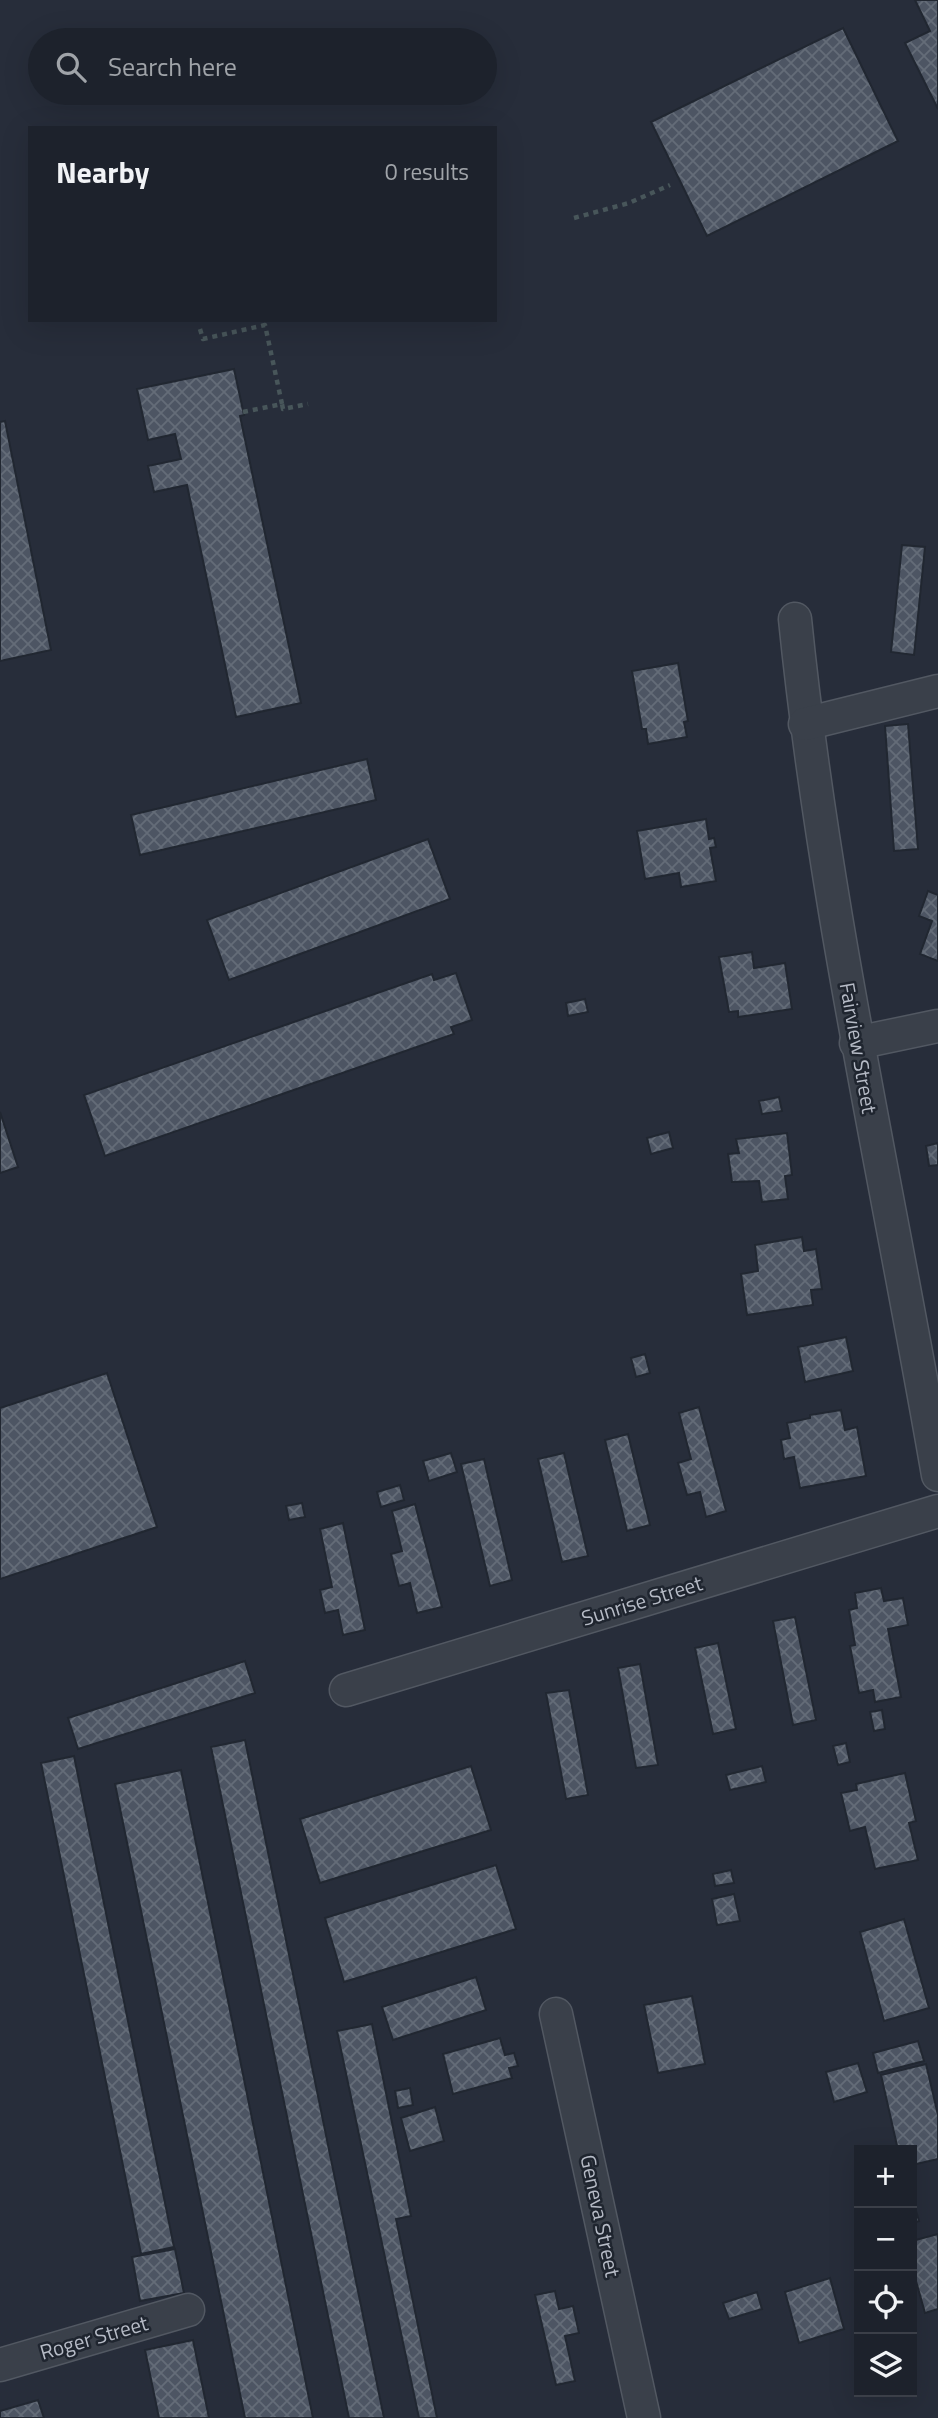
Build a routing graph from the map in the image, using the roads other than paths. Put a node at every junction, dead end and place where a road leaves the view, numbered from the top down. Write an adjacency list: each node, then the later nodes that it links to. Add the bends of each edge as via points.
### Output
1 (795, 619): 3 (street, Fairview Street)
2 (938, 691): 3 (street)
3 (805, 724): 5 (street, Fairview Street)
4 (938, 1026): 5 (street)
5 (856, 1043): 6 (street, Fairview Street)
6 (932, 1405): 7 (street, Fairview Street)
7 (938, 1475)
8 (938, 1511): 9 (street, Sunrise Street)
9 (346, 1690)
10 (555, 2014): 13 (street, Geneva Street)
11 (188, 2311): 12 (street, Roger Street)
12 (0, 2365)
13 (644, 2418)

